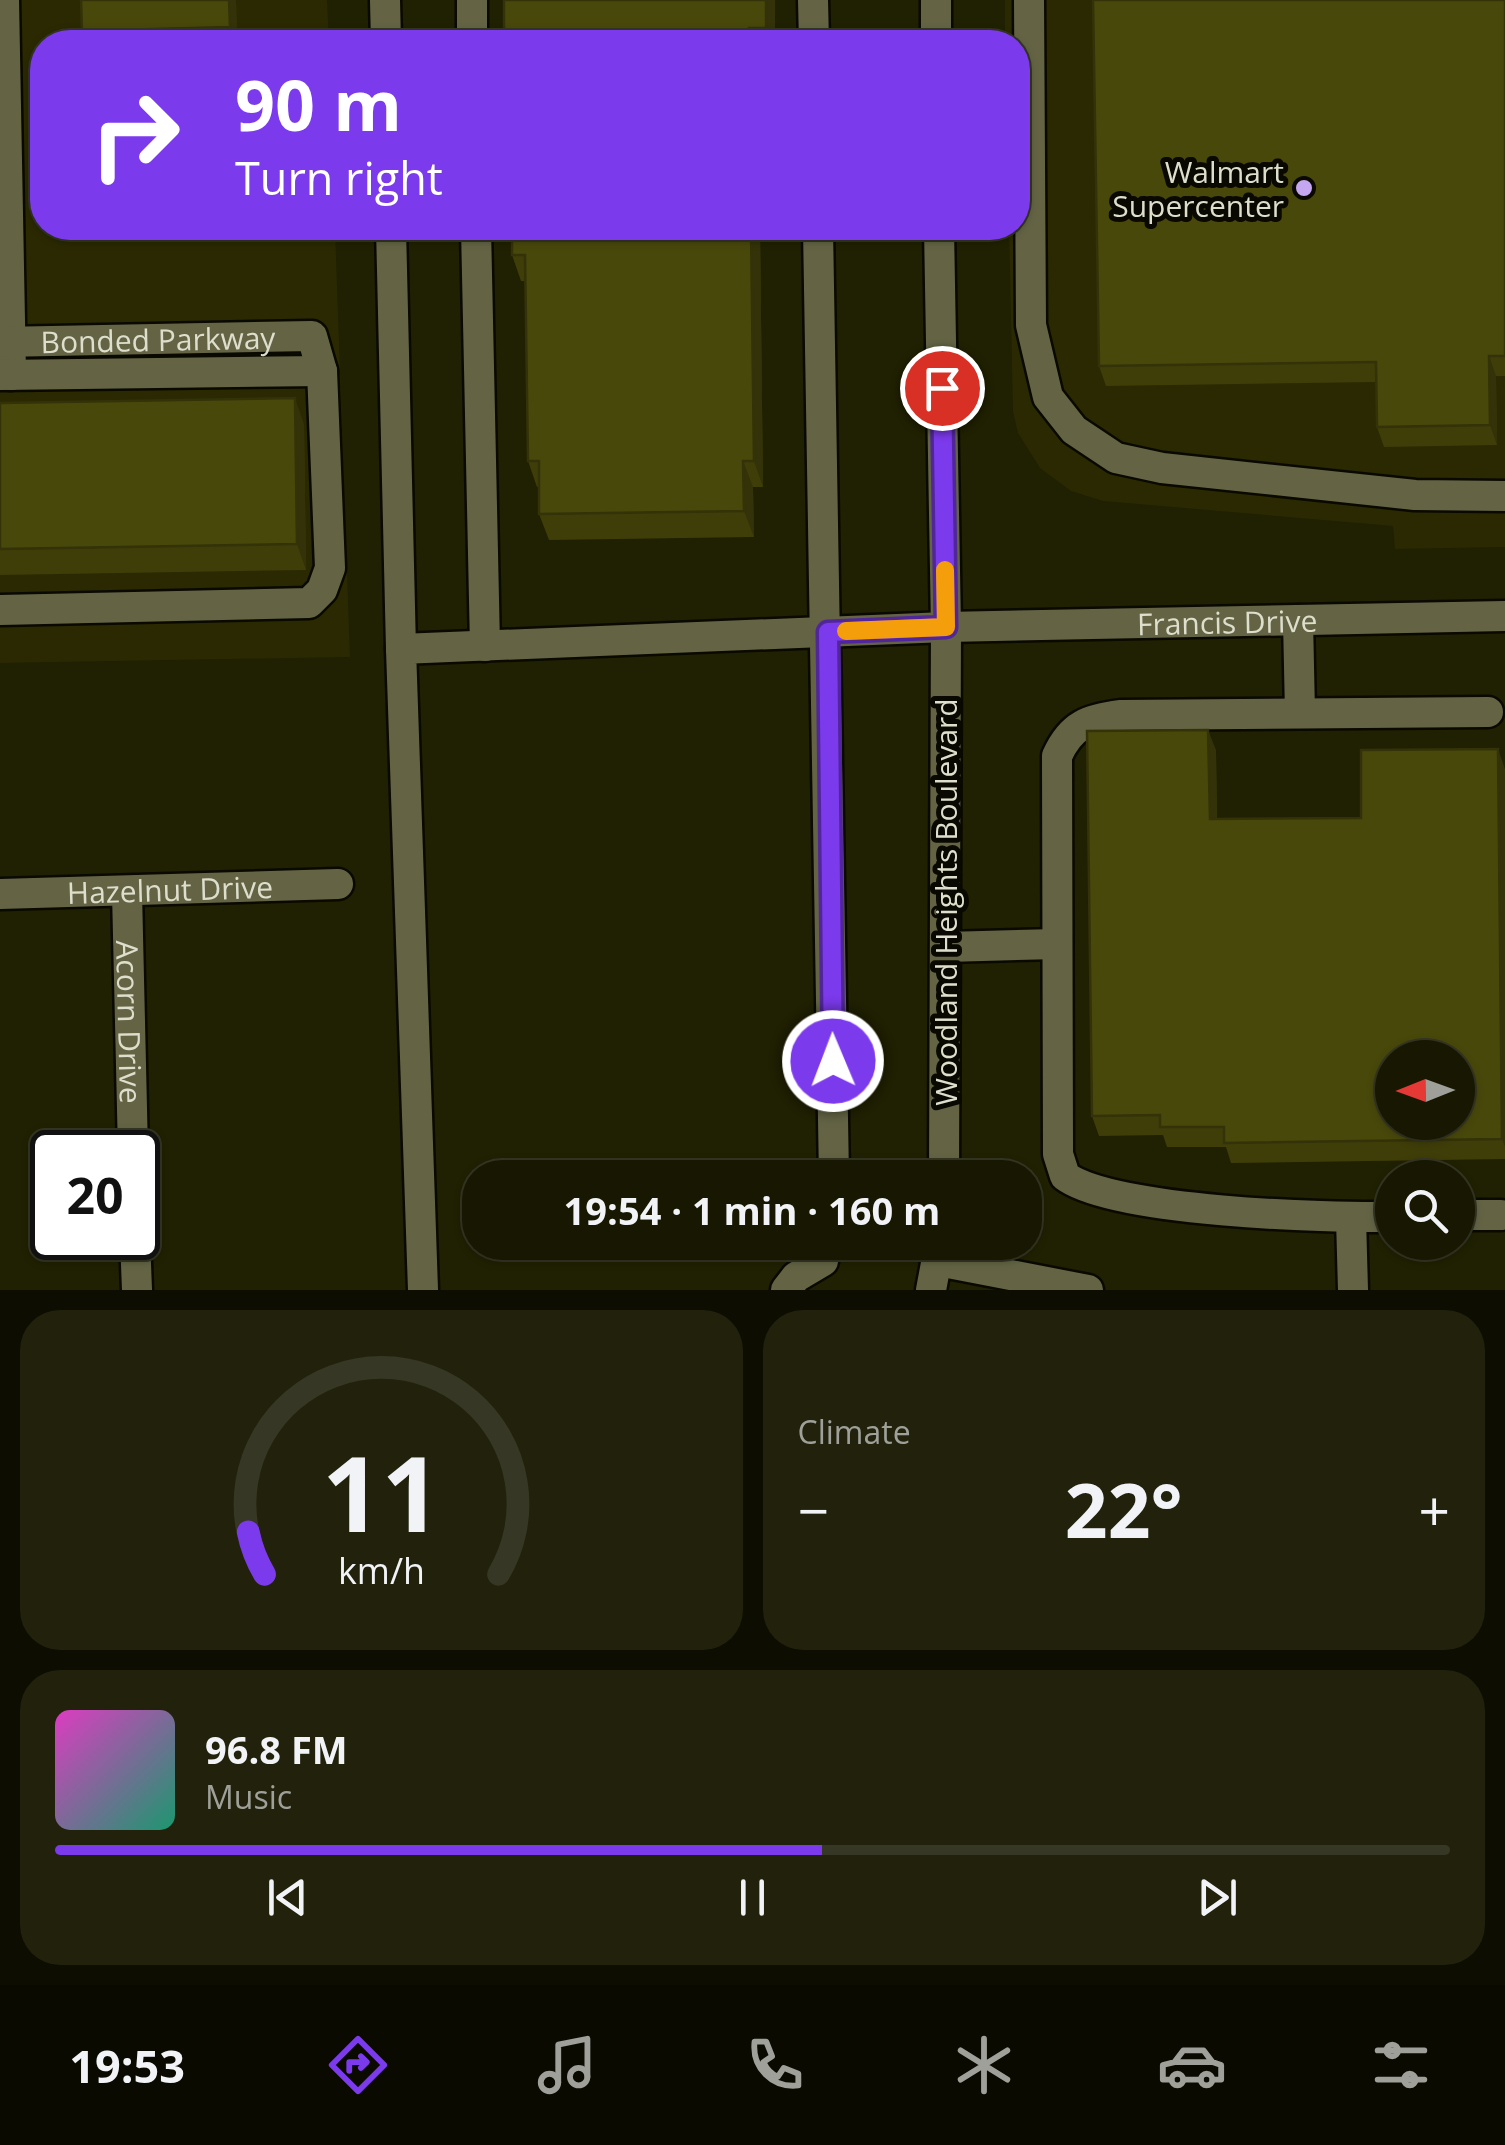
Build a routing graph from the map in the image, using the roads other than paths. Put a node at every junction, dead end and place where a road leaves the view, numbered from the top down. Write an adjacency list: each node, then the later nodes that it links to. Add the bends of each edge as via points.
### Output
1 (4, 0): 17 (street)
2 (385, 0): 7 (street)
3 (472, 0): 8 (street)
4 (812, 0): 9 (street)
5 (936, 0): 10 (street)
6 (1029, 0): 11 (street)
7 (386, 30)
8 (472, 30)
9 (813, 30)
10 (936, 30)
11 (1029, 30)
12 (1030, 163): 20 (street, via 1031,326 1048,396 1074,430 1116,458 1162,468 1416,495)
13 (391, 240): 27 (street)
14 (476, 240): 26 (street)
15 (818, 240): 25 (street)
16 (940, 240): 24 (street, Woodland Heights Boulevard)
17 (6, 342): 18 (street, Bonded Parkway, via 312,336); 19 (street)
18 (322, 370): 19 (street); 21 (street, via 330,568 309,603)
19 (6, 375)
20 (1505, 496)
21 (0, 610)
22 (1505, 616): 23 (street, Francis Drive)
23 (1298, 620): 24 (street, Francis Drive); 29 (street)
24 (946, 627): 25 (street, Francis Drive); 34 (street, Woodland Heights Boulevard)
25 (828, 632): 26 (street, Francis Drive); 36 (street)
26 (486, 646): 27 (street, Francis Drive)
27 (402, 649): 46 (street)
28 (1488, 712): 29 (street)
29 (1300, 714): 33 (street, via 1121,714 1092,718 1067,734 1057,756)
30 (338, 884): 31 (street, Hazelnut Drive)
31 (126, 892): 32 (street, Hazelnut Drive); 35 (street, Acorn Drive)
32 (0, 894)
33 (1058, 944): 34 (street); 41 (street, via 1058,1154 1065,1176 1090,1190 1210,1209)
34 (946, 947): 37 (street, Woodland Heights Boulevard)
35 (133, 1130)
36 (834, 1160)
37 (944, 1160)
38 (1501, 1214): 39 (street)
39 (1475, 1215)
40 (1375, 1217): 41 (street)
41 (1351, 1218): 49 (street)
42 (136, 1260): 45 (street)
43 (823, 1260): 47 (street)
44 (936, 1264): 48 (street)
45 (137, 1290)
46 (423, 1290)
47 (786, 1290)
48 (1088, 1290)
49 (1353, 1290)

